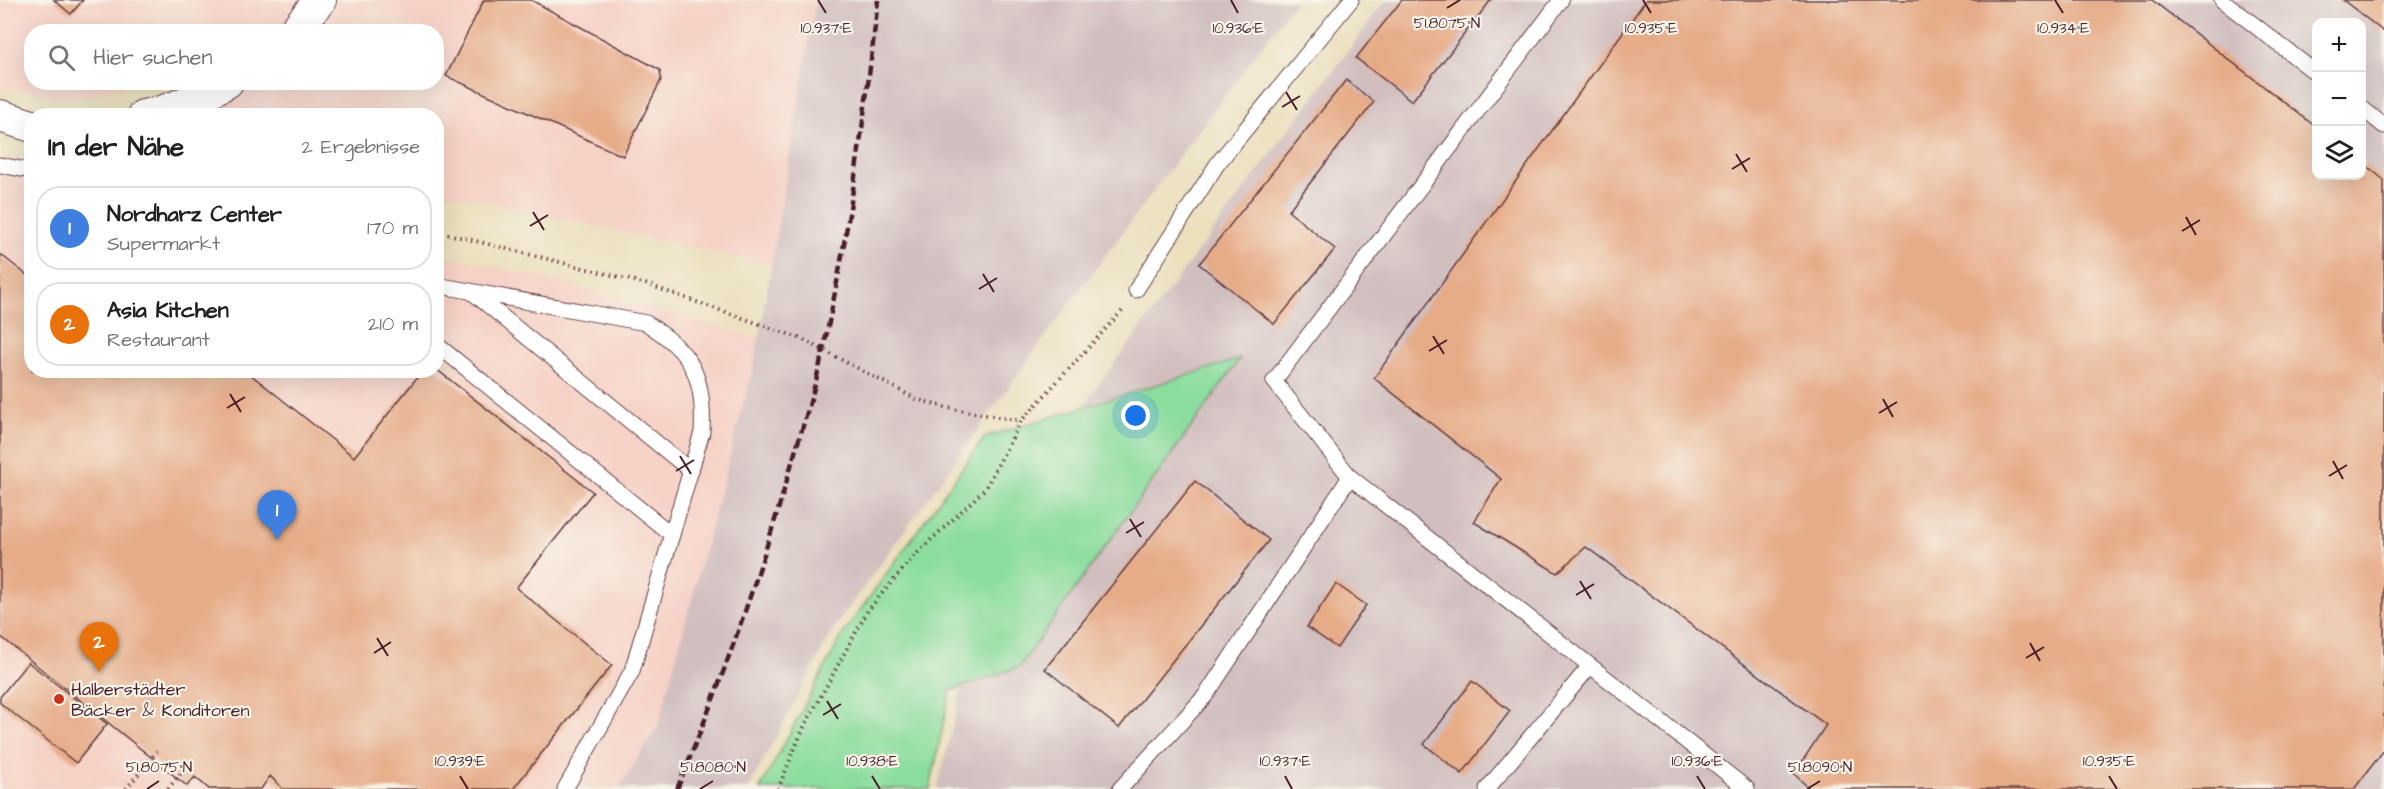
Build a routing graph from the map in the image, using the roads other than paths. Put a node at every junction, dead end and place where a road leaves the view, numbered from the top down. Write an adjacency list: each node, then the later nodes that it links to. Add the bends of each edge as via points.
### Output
1 (320, 0): 5 (street)
2 (1351, 0): 16 (lane, via 1218,163)
3 (1561, 0): 20 (lane, via 1274,381)
4 (2222, 0): 6 (lane)
5 (300, 24)
6 (2315, 72)
7 (213, 90): 8 (street)
8 (171, 108)
9 (2366, 112): 12 (lane)
10 (0, 116): 11 (street)
11 (24, 124)
12 (2384, 126)
13 (0, 165): 14 (lane)
14 (24, 170)
15 (444, 287): 17 (lane)
16 (1136, 290)
17 (472, 292): 19 (lane); 19 (lane, via 646,323 670,338 688,357 704,402 702,432)
18 (444, 350): 21 (lane)
19 (690, 471): 21 (lane)
20 (1350, 477): 22 (lane); 24 (lane, via 1206,695)
21 (672, 535): 23 (lane, via 632,671)
22 (1590, 666): 25 (lane); 26 (lane)
23 (565, 789)
24 (1120, 789)
25 (1487, 789)
26 (1747, 789)

